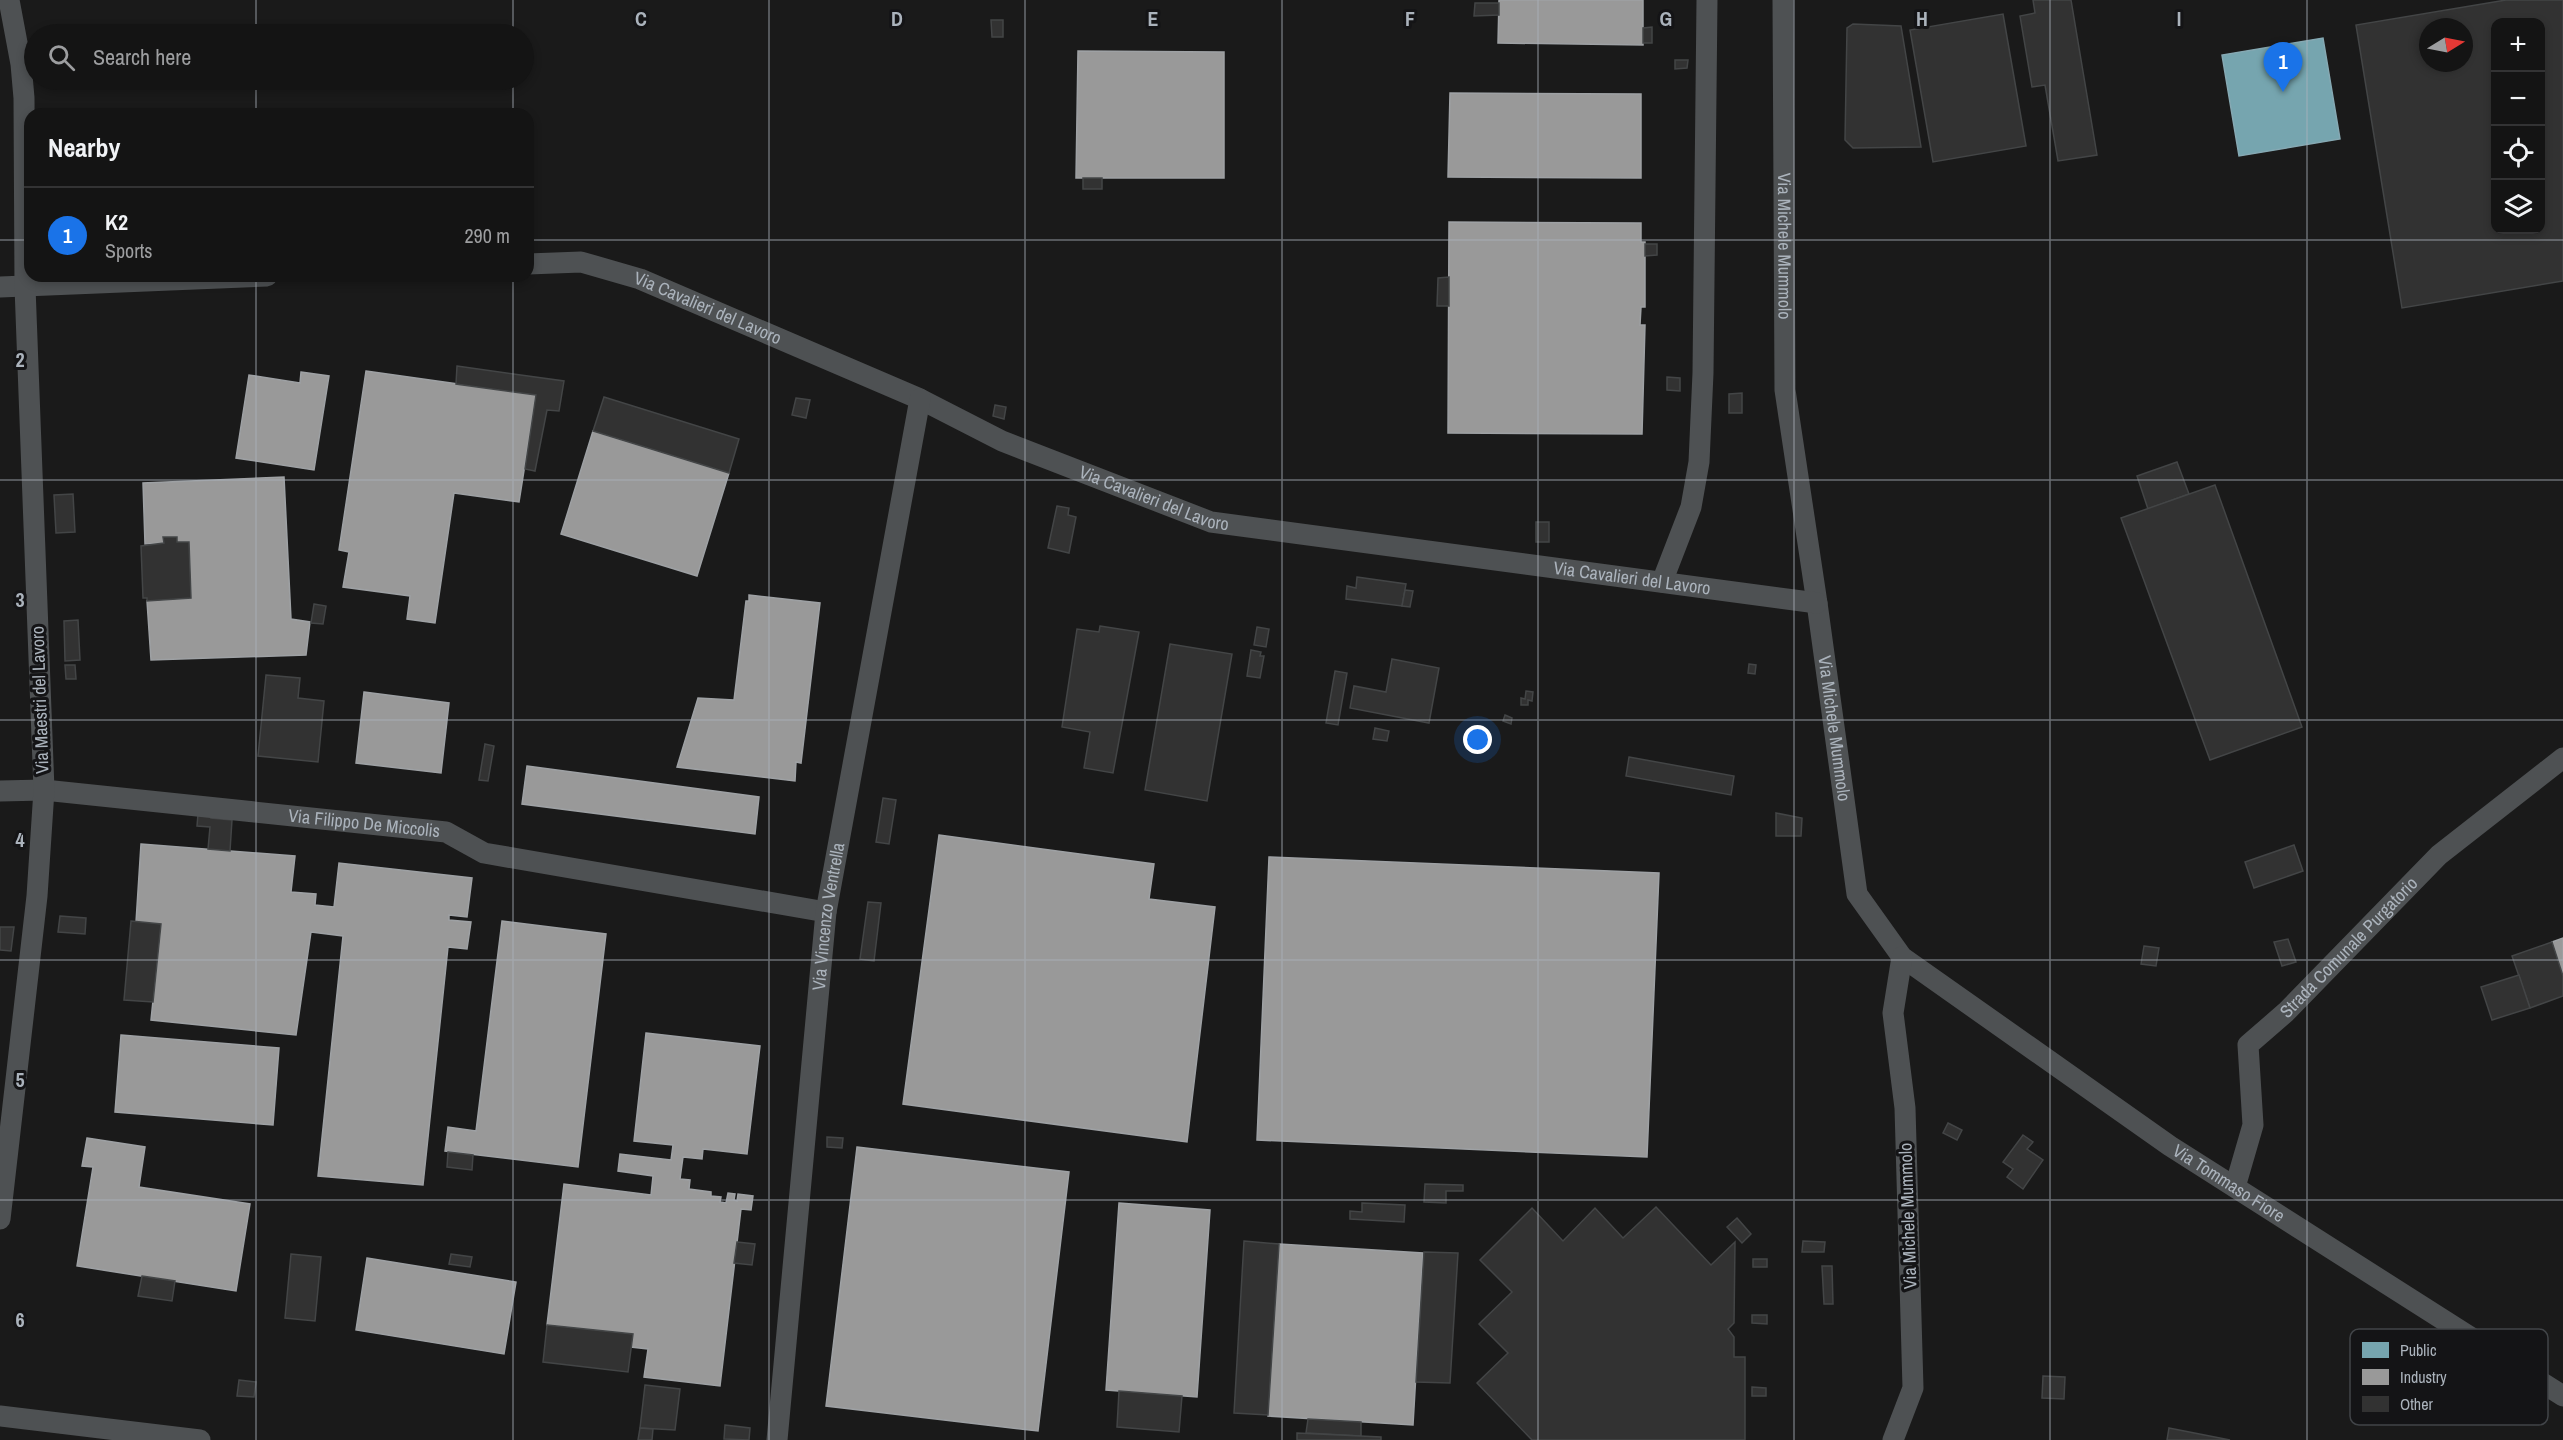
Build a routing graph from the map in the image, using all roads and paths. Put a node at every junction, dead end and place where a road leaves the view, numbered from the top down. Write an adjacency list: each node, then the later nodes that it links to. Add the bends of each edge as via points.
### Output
1 (9, 0): 4 (street, Via Maestri del Lavoro)
2 (1707, 0): 11 (street, via 1699,462 1691,507)
3 (1783, 0): 12 (street, Via Michele Mummolo, via 1785,390)
4 (24, 108)
5 (534, 264): 10 (street, Via Cavalieri del Lavoro, via 581,262 640,279)
6 (25, 282): 9 (street, Via Maestri del Lavoro)
7 (135, 282): 9 (street)
8 (0, 287): 9 (street)
9 (25, 287): 14 (street, Via Maestri del Lavoro)
10 (920, 399): 11 (street, Via Cavalieri del Lavoro, via 1002,441 1211,522); 16 (street, Via Vincenzo Ventrella)
11 (1662, 582): 12 (street, Via Cavalieri del Lavoro)
12 (1818, 603): 17 (street, Via Michele Mummolo, via 1857,894)
13 (2563, 758): 18 (street, Strada Comunale Purgatorio, via 2439,855 2295,1004 2248,1044 2253,1125)
14 (44, 790): 15 (street, Via Filippo De Miccolis); 16 (street, Via Filippo De Miccolis, via 446,832 484,853); 19 (street, Via Maestri del Lavoro, via 37,896)
15 (0, 791)
16 (826, 912): 25 (street, Via Vincenzo Ventrella)
17 (1902, 957): 18 (street, Via Tommaso Fiore, via 2170,1146); 26 (street, Via Michele Mummolo, via 1893,1013 1905,1108 1913,1388)
18 (2235, 1187): 20 (street, Via Tommaso Fiore)
19 (0, 1219)
20 (2458, 1329)
21 (2548, 1386): 22 (street, Via Tommaso Fiore)
22 (2563, 1396)
23 (0, 1416): 24 (street)
24 (200, 1440)
25 (777, 1440)
26 (1893, 1440)

